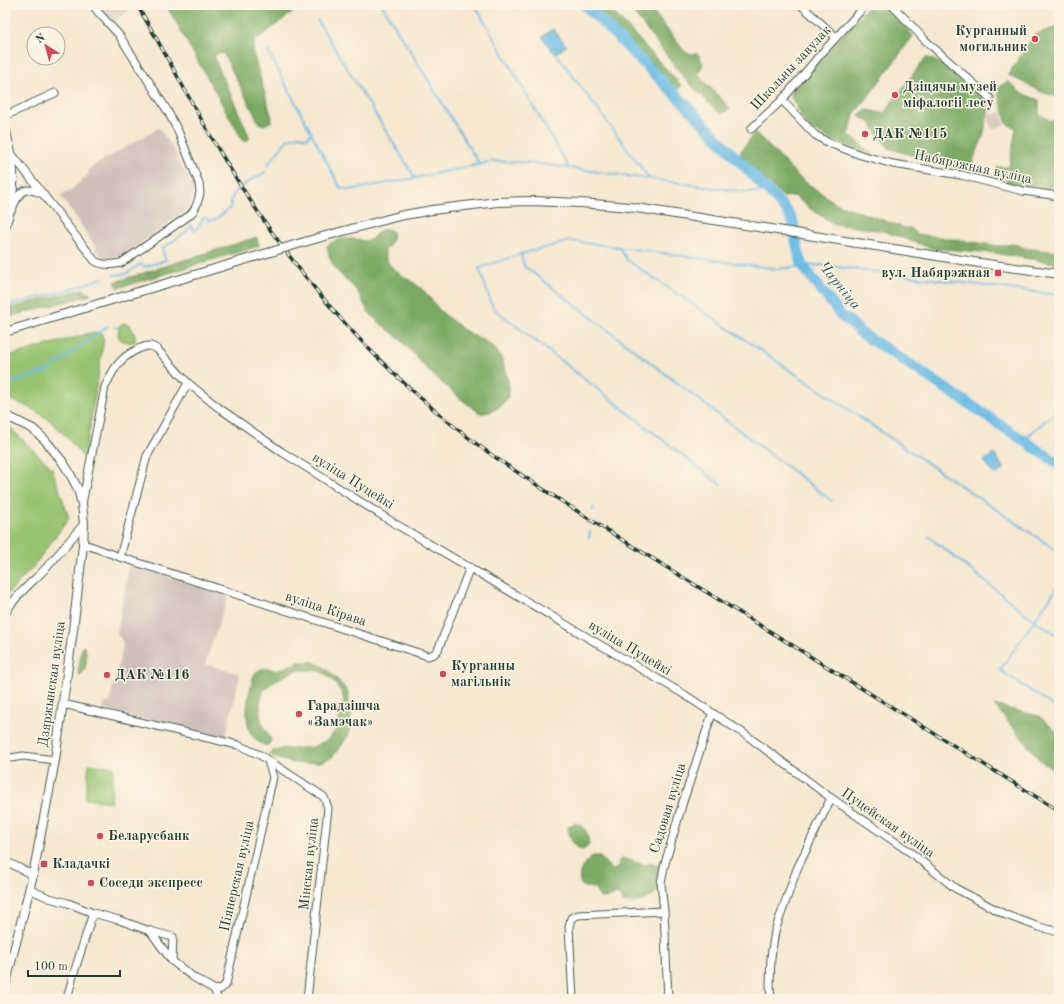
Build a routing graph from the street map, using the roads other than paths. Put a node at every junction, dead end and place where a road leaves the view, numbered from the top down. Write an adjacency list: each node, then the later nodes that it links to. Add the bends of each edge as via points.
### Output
1 (93, 5): 13 (street, via 119,35 168,110 199,183 200,193 190,215 121,263 113,265 95,261)
2 (801, 5): 5 (street)
3 (866, 5): 5 (street, Школьны завулак)
4 (892, 5): 7 (street, via 925,40)
5 (836, 37): 8 (street, Школьны завулак)
6 (55, 93): 9 (street)
7 (990, 98)
8 (782, 100): 11 (street, Школьны завулак); 14 (street, Набярэжная вуліца, via 815,135 854,152 894,164 962,175 1023,191)
9 (5, 116)
10 (5, 128): 12 (main road)
11 (750, 130)
12 (11, 153): 13 (street); 15 (main road, via 13,186)
13 (42, 194): 15 (street, via 33,189 24,190)
14 (1059, 196)
15 (10, 213): 16 (main road)
16 (5, 227)
17 (1059, 274): 18 (main road, bridge, via 630,207 532,201 497,202 400,216)
18 (5, 332)
19 (188, 383): 21 (street, вуліца Пуцейкі, via 157,349 151,346 139,349 119,362 105,387); 24 (street, via 147,456); 25 (street, вуліца Пуцейкі, via 222,411 282,452 394,523)
20 (5, 415): 21 (main road, Дзяржынская вуліца, via 24,424 54,450 74,482)
21 (82, 504): 22 (main road, Дзяржынская вуліца)
22 (84, 524): 23 (main road, Дзяржынская вуліца); 26 (street, via 16,598)
23 (83, 545): 24 (street, вуліца Кірава); 27 (main road, Дзяржынская вуліца)
24 (120, 557): 25 (street, вуліца Кірава, via 428,656 438,650)
25 (470, 567): 28 (street, вуліца Пуцейкі, via 685,695)
26 (5, 614)
27 (63, 704): 30 (main road, Дзяржынская вуліца); 31 (street, Мінская вуліца, via 238,745)
28 (712, 714): 32 (street, Пуцейская вуліца); 36 (street, Садовая вуліца, via 664,867 661,883)
29 (5, 756): 30 (street)
30 (55, 760): 34 (main road, Дзяржынская вуліца)
31 (268, 762): 42 (street, Піянерская вуліца, via 273,777 228,976 221,990); 45 (street, Мінская вуліца, via 324,797 328,808)
32 (831, 798): 39 (street, Пуцейская вуліца, via 910,852 955,888 1006,915); 48 (street, via 797,869 774,931)
33 (5, 861): 34 (street)
34 (33, 875): 35 (main road, Дзяржынская вуліца)
35 (29, 890): 37 (street); 41 (main road, Дзяржынская вуліца)
36 (664, 911): 46 (street, via 578,915 571,918 569,927); 47 (street, Садовая вуліца)
37 (93, 913): 38 (street); 43 (street)
38 (150, 931): 40 (street); 40 (street, via 174,937)
39 (1059, 932)
40 (172, 961): 42 (street, via 193,978)
41 (5, 986)
42 (215, 990): 44 (street)
43 (67, 999)
44 (217, 999)
45 (306, 999)
46 (573, 999)
47 (668, 999)
48 (771, 999)

